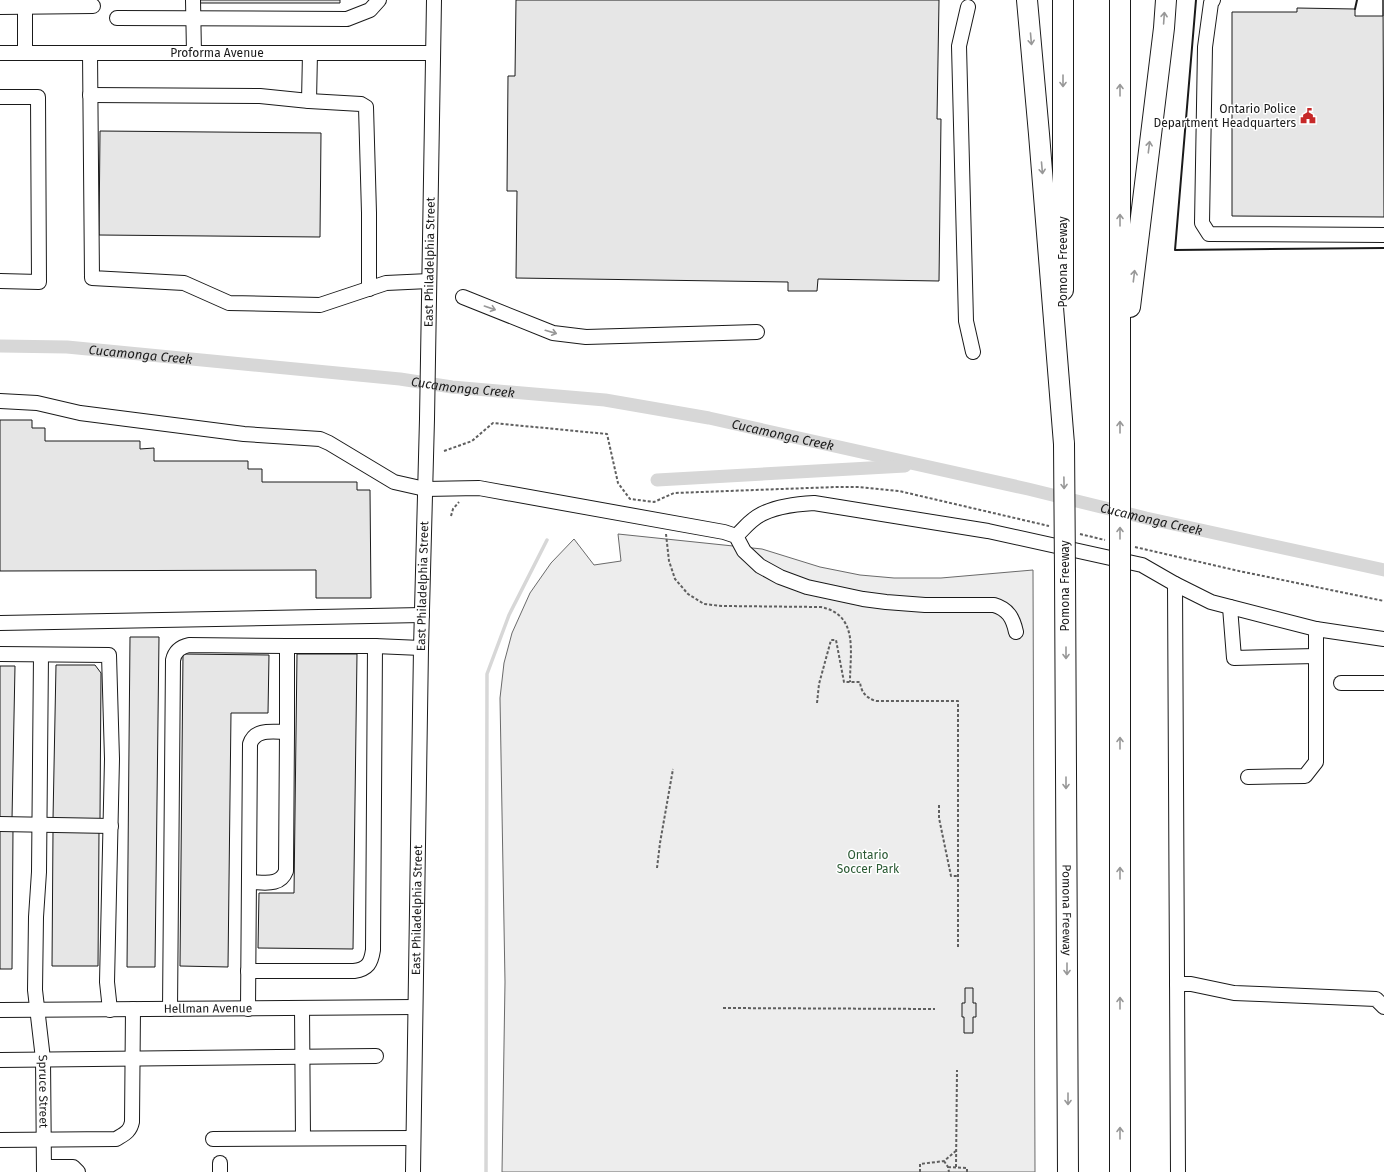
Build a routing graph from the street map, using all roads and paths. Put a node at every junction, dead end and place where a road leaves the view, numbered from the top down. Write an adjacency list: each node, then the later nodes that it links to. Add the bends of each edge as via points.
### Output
1 (193, 0): 14 (street)
2 (379, 0): 14 (street, via 370,10 347,19)
3 (434, 0): 20 (street, East Philadelphia Street)
4 (1027, 0): 33 (highway, one-way to 33)
5 (1063, 0): 33 (highway, Pomona Freeway, one-way to 33)
6 (1120, 0): 31 (highway, one-way to 6)
7 (1166, 0): 31 (highway, one-way to 7)
8 (1213, 0): 24 (street, via 1205,47 1202,216 1202,223 1210,234)
9 (93, 6): 11 (street)
10 (0, 7): 11 (street)
11 (25, 7): 16 (street)
12 (968, 7): 30 (street, via 959,46 966,321)
13 (117, 18): 14 (street)
14 (193, 18): 18 (street)
15 (0, 53): 16 (street, Proforma Avenue)
16 (25, 53): 17 (street, Proforma Avenue)
17 (90, 53): 18 (street, Proforma Avenue); 21 (street)
18 (194, 53): 19 (street, Proforma Avenue)
19 (310, 53): 20 (street, Proforma Avenue); 23 (street)
20 (433, 53): 25 (street, East Philadelphia Street)
21 (90, 96): 23 (street, via 260,96); 27 (street, via 92,278 184,283 230,303 320,306)
22 (0, 98): 26 (street, via 38,97 39,282)
23 (309, 101): 27 (street, via 361,104 366,107)
24 (1384, 235)
25 (429, 280): 27 (street, via 386,283); 34 (street, East Philadelphia Street)
26 (0, 281)
27 (369, 289)
28 (463, 297): 29 (street, one-way to 29, via 553,333 586,337)
29 (757, 332)
30 (973, 352)
31 (1120, 399): 100 (highway, one-way to 31, bridge)
32 (0, 401): 34 (street, via 36,403 80,413 221,431 320,440 394,482)
33 (1064, 444): 99 (highway, Pomona Freeway, one-way to 99, bridge)
34 (425, 489): 36 (street, via 479,488 713,529); 39 (street, East Philadelphia Street)
35 (666, 533): 50 (path, via 669,561 675,579 688,594 704,604 832,609 849,630)
36 (736, 536): 37 (street, via 755,518 775,509 814,503 988,531 1142,565); 42 (street, via 744,551 760,566 807,588 886,602 994,605 1012,617)
37 (1175, 584): 38 (street, via 1211,602); 66 (street)
38 (1230, 607): 41 (street); 49 (street, via 1234,658)
39 (422, 615): 40 (street); 46 (street, East Philadelphia Street)
40 (0, 623)
41 (1316, 629): 43 (street); 49 (street)
42 (1016, 632)
43 (1384, 638)
44 (287, 646): 45 (street); 54 (street); 72 (street, via 189,645 180,648 174,655)
45 (375, 646): 46 (street); 65 (street, via 373,950 370,963 361,970 354,971)
46 (421, 648): 68 (street, East Philadelphia Street)
47 (0, 654): 48 (street)
48 (42, 655): 59 (street, Spruce Street); 60 (street, via 109,656)
49 (1316, 656): 56 (street, via 1316,762 1304,776)
50 (850, 682): 53 (path, via 844,682 836,640 831,640 819,684); 62 (path, via 860,682 865,696 876,701 958,701)
51 (1341, 683): 52 (street)
52 (1384, 683)
53 (817, 703)
54 (287, 732): 63 (street, via 262,732 254,737 250,744); 63 (street, via 286,871 279,881)
55 (673, 769): 61 (path)
56 (1248, 777)
57 (938, 804): 62 (path, via 938,818 951,876)
58 (0, 824): 59 (street)
59 (39, 824): 60 (street); 76 (street, Spruce Street, via 35,975)
60 (111, 826): 77 (street, via 106,982)
61 (657, 868)
62 (957, 876): 64 (path)
63 (249, 882): 65 (street)
64 (958, 946)
65 (248, 971): 73 (street)
66 (1177, 984): 67 (street, via 1191,984 1234,993); 101 (street)
67 (1381, 999)
68 (416, 1007): 69 (street, Hellman Avenue); 85 (street, East Philadelphia Street)
69 (302, 1008): 73 (street, Hellman Avenue); 79 (street)
70 (723, 1008): 74 (path)
71 (133, 1009): 72 (street, Hellman Avenue); 77 (street, Hellman Avenue); 80 (street)
72 (170, 1009): 73 (street, Hellman Avenue)
73 (248, 1009)
74 (935, 1009)
75 (0, 1010): 76 (street, Hellman Avenue)
76 (38, 1010): 77 (street, Hellman Avenue); 81 (street, Spruce Street)
77 (110, 1010)
78 (376, 1056): 79 (street)
79 (302, 1057): 80 (street); 84 (street)
80 (133, 1058): 81 (street); 88 (street, via 132,1122 127,1133 116,1139)
81 (43, 1059): 82 (street); 88 (street, Spruce Street)
82 (0, 1060)
83 (957, 1070): 89 (path)
84 (303, 1138): 85 (street); 86 (street)
85 (413, 1138): 95 (street, East Philadelphia Street)
86 (213, 1139)
87 (0, 1140): 88 (street)
88 (44, 1140): 93 (street, Spruce Street)
89 (957, 1150): 90 (path); 92 (path)
90 (944, 1161): 91 (path); 96 (path, via 920,1164)
91 (948, 1167): 92 (path); 97 (path)
92 (956, 1167): 98 (path, via 967,1168)
93 (44, 1169): 94 (street, via 73,1167)
94 (78, 1172)
95 (413, 1172)
96 (920, 1172)
97 (949, 1172)
98 (967, 1172)
99 (1068, 1172)
100 (1120, 1172)
101 (1178, 1172)

